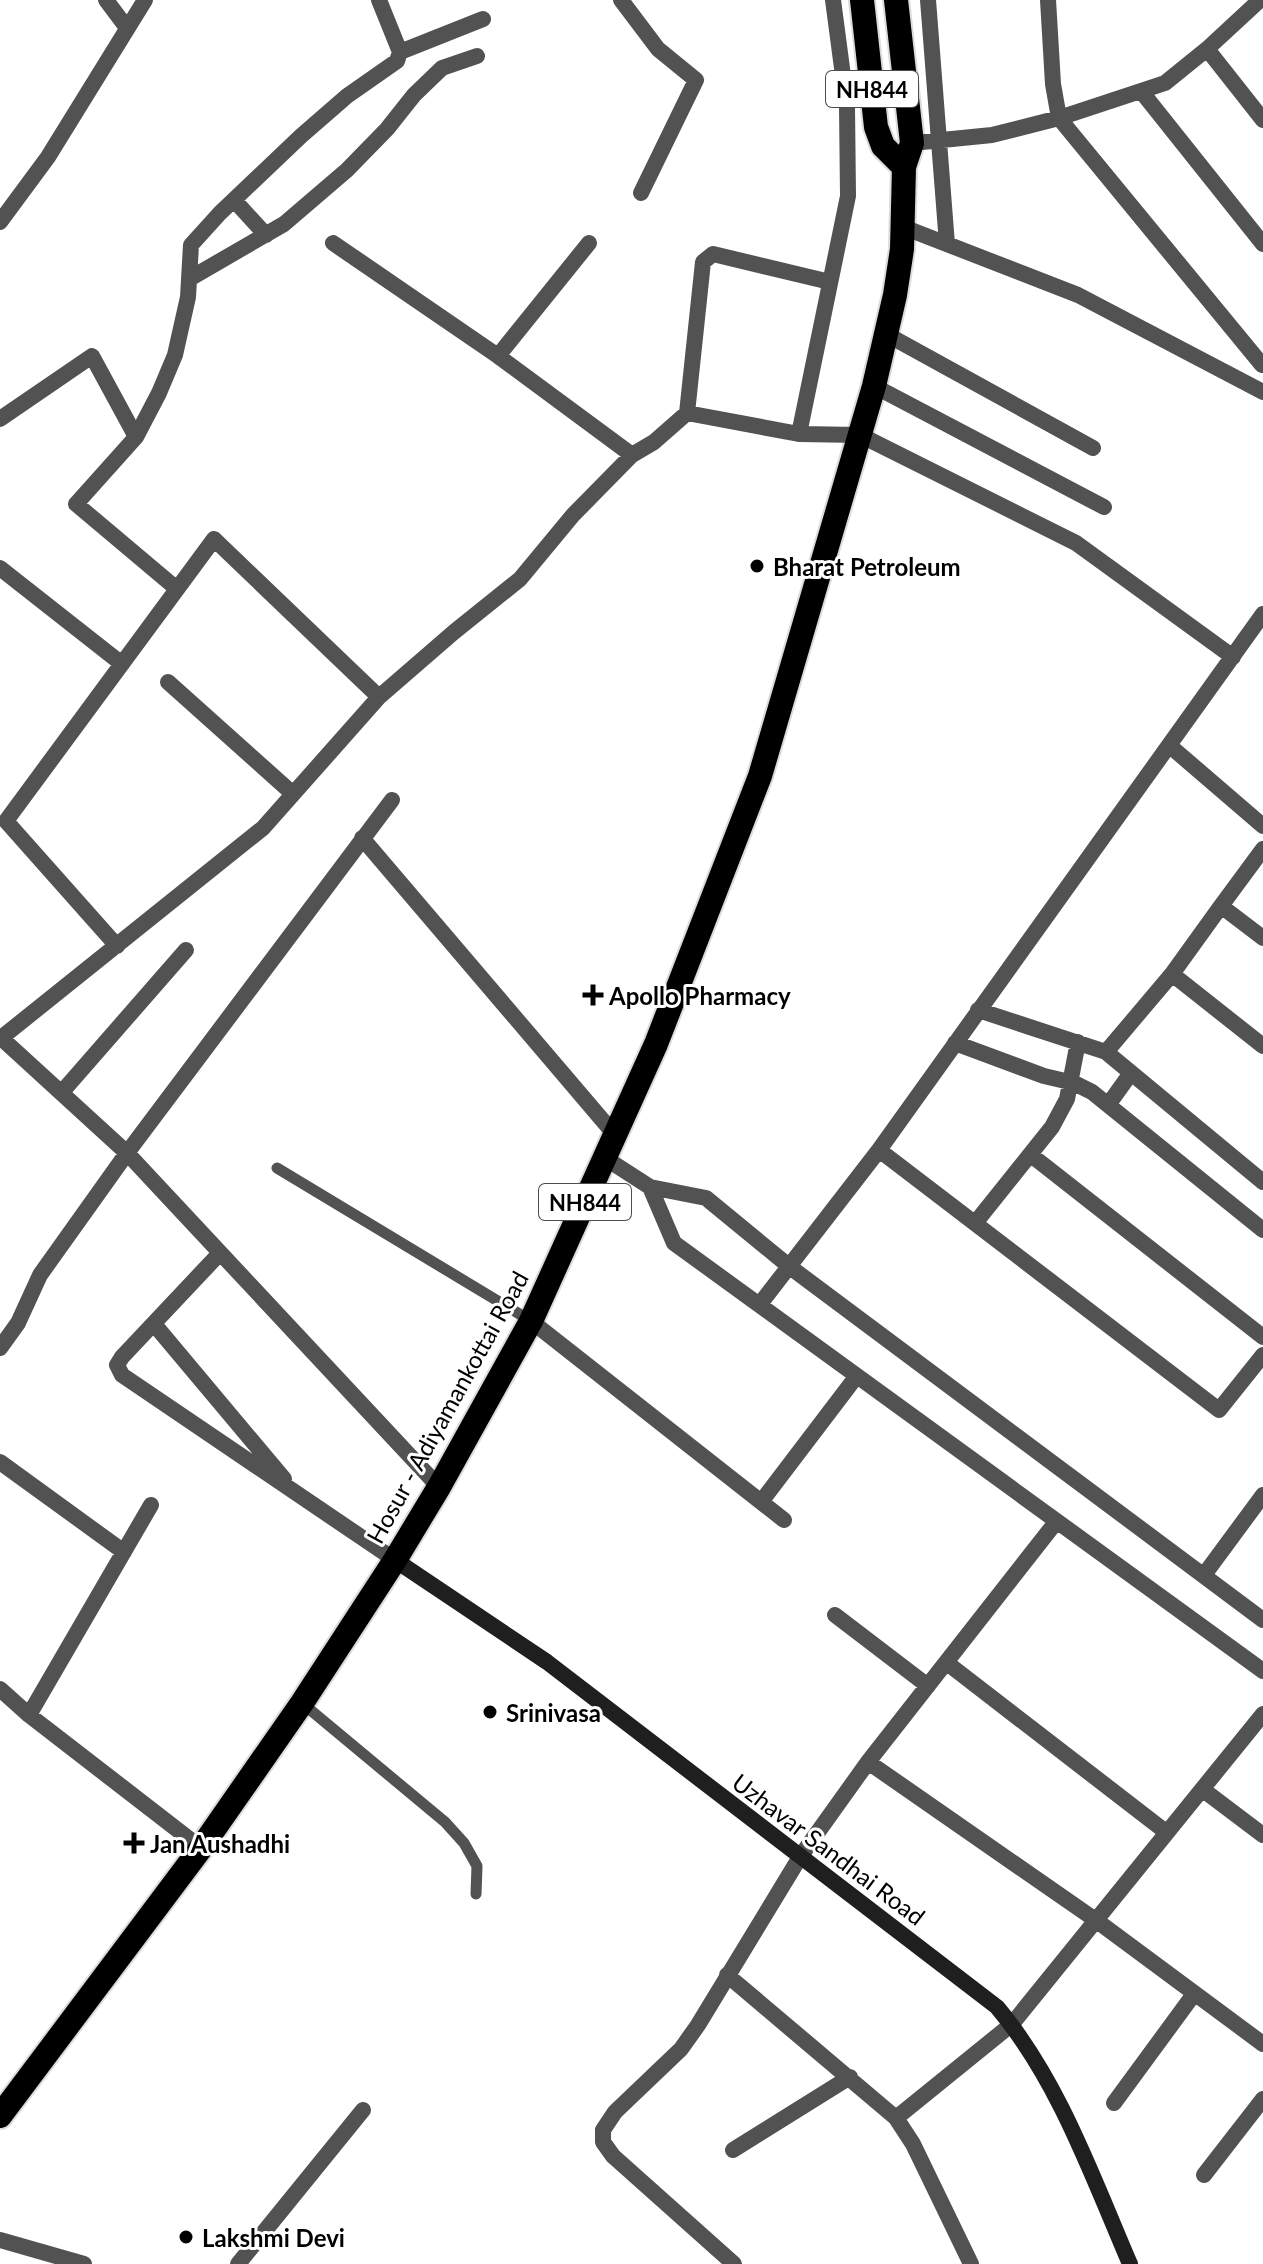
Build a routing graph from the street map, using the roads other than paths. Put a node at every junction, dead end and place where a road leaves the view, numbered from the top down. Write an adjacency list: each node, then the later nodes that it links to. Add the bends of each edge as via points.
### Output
1 (106, 0): 12 (street)
2 (145, 0): 12 (street)
3 (379, 0): 14 (street)
4 (621, 0): 24 (street, via 658,49 696,80)
5 (833, 0): 17 (street)
6 (862, 0): 18 (highway, NH844)
7 (896, 0): 22 (highway, NH844)
8 (928, 0): 21 (street)
9 (1048, 0): 19 (street)
10 (1260, 0): 13 (street)
11 (483, 19): 14 (street)
12 (127, 28): 26 (street, via 48,157)
13 (1207, 49): 16 (street, via 1165,83); 20 (street)
14 (400, 52): 25 (street, via 397,61 347,96)
15 (477, 56): 28 (street, via 442,68 347,170)
16 (1141, 91): 19 (street); 32 (street)
17 (847, 106): 18 (street); 34 (street, via 848,196)
18 (874, 106): 23 (highway, NH844, via 883,146)
19 (1059, 118): 21 (street); 37 (street)
20 (1263, 120)
21 (940, 142): 22 (street); 31 (street)
22 (912, 143): 23 (highway, NH844)
23 (904, 167): 27 (highway, Hosur - Adiyamankottai Road / NH844)
24 (641, 193)
25 (234, 200): 28 (street); 33 (street, via 191,245)
26 (0, 222)
27 (903, 227): 31 (street); 35 (highway, Hosur - Adiyamankottai Road / NH844)
28 (266, 235): 33 (street)
29 (333, 243): 36 (street)
30 (589, 243): 36 (street)
31 (947, 244): 38 (street, via 1078,295)
32 (1263, 244)
33 (189, 279): 45 (street, via 175,355)
34 (830, 282): 41 (street, via 708,256 703,262); 43 (street)
35 (886, 334): 39 (highway, Hosur - Adiyamankottai Road / NH844); 46 (street)
36 (498, 356): 47 (street)
37 (1263, 365): 38 (street)
38 (1246, 381): 40 (street)
39 (874, 386): 44 (highway, Hosur - Adiyamankottai Road / NH844); 48 (street)
40 (1263, 392)
41 (687, 413): 43 (street); 47 (street)
42 (0, 419): 45 (street, via 92,356)
43 (799, 434): 44 (street)
44 (860, 435): 52 (street, via 1076,543); 77 (highway, Hosur - Adiyamankottai Road / NH844, via 760,776)
45 (136, 437): 50 (street, via 76,504)
46 (1093, 448)
47 (632, 455): 55 (street, via 520,579)
48 (1104, 507)
49 (0, 568): 53 (street)
50 (177, 589): 53 (street); 55 (street, via 214,539)
51 (1263, 614): 52 (street)
52 (1233, 657): 56 (street)
53 (122, 664): 64 (street, via 6,821)
54 (168, 682): 57 (street)
55 (379, 697): 57 (street)
56 (1170, 746): 59 (street); 67 (street)
57 (292, 793): 64 (street, via 263,828)
58 (392, 800): 60 (street)
59 (1263, 826)
60 (362, 838): 77 (street); 79 (street)
61 (1263, 849): 62 (street)
62 (1221, 906): 63 (street); 66 (street)
63 (1263, 938)
64 (117, 946): 68 (street)
65 (186, 950): 75 (street)
66 (1172, 974): 71 (street); 72 (street)
67 (978, 1010): 69 (street); 70 (street)
68 (1, 1038): 75 (street)
69 (1078, 1042): 72 (street); 74 (street)
70 (955, 1043): 74 (street); 78 (street)
71 (1263, 1046)
72 (1106, 1052): 73 (street)
73 (1131, 1073): 76 (street); 82 (street)
74 (1070, 1082): 76 (street); 80 (street, via 1060,1113)
75 (62, 1092): 79 (street)
76 (1108, 1105): 85 (street)
77 (611, 1147): 83 (street); 89 (highway, Hosur - Adiyamankottai Road / NH844)
78 (879, 1150): 84 (street); 87 (street)
79 (127, 1153): 86 (street); 92 (street, via 40,1275)
80 (1031, 1155): 84 (street); 91 (street)
81 (277, 1168): 89 (lane)
82 (1263, 1182)
83 (650, 1187): 87 (street, via 706,1198); 88 (street, via 674,1243)
84 (976, 1222): 93 (street, via 1219,1410)
85 (1263, 1230)
86 (220, 1253): 90 (street); 96 (street)
87 (790, 1267): 88 (street); 105 (street)
88 (760, 1304): 94 (street)
89 (531, 1321): 96 (highway, Hosur - Adiyamankottai Road / NH844); 99 (street)
90 (154, 1324): 98 (street); 98 (street, via 122,1357 117,1365 122,1375)
91 (1263, 1337)
92 (0, 1348)
93 (1263, 1355)
94 (856, 1377): 99 (street); 102 (street)
95 (0, 1462): 103 (street)
96 (439, 1487): 104 (highway, Hosur - Adiyamankottai Road / NH844)
97 (1263, 1495): 105 (street)
98 (298, 1496): 104 (street)
99 (761, 1502): 101 (street)
100 (151, 1505): 103 (street)
101 (784, 1520)
102 (1056, 1522): 108 (street); 109 (street)
103 (124, 1552): 114 (street)
104 (395, 1560): 112 (highway, Hosur - Adiyamankottai Road / NH844); 120 (main road, Uzhavar Sandhai Road, via 547,1662)
105 (1204, 1575): 107 (street)
106 (835, 1615): 110 (street)
107 (1263, 1620)
108 (947, 1663): 110 (street); 117 (street)
109 (1263, 1671)
110 (928, 1686): 115 (street)
111 (0, 1689): 114 (street)
112 (302, 1703): 119 (highway, Hosur - Adiyamankottai Road / NH844); 121 (lane, via 445,1822 477,1866)
113 (1263, 1714): 116 (street)
114 (29, 1715): 119 (street)
115 (868, 1762): 120 (street); 122 (street)
116 (1202, 1789): 117 (street); 118 (street)
117 (1166, 1832): 122 (street)
118 (1263, 1835)
119 (201, 1848): 131 (highway, Hosur - Adiyamankottai Road / NH844)
120 (800, 1857): 123 (street); 125 (main road, Uzhavar Sandhai Road, via 997,2007)
121 (476, 1894)
122 (1097, 1921): 124 (street); 125 (street)
123 (727, 1975): 127 (street); 138 (street, via 681,2049 615,2112 603,2130 603,2142)
124 (1194, 1994): 126 (street); 129 (street)
125 (1012, 2024): 132 (street); 140 (main road, Uzhavar Sandhai Road, via 1065,2113)
126 (1263, 2044)
127 (850, 2077): 132 (street); 133 (street)
128 (1263, 2099): 134 (street)
129 (1114, 2103)
130 (363, 2110): 137 (street)
131 (0, 2116)
132 (896, 2118): 139 (street)
133 (733, 2150)
134 (1204, 2175)
135 (0, 2240): 136 (street)
136 (84, 2264)
137 (238, 2264)
138 (734, 2264)
139 (971, 2264)
140 (1130, 2264)

